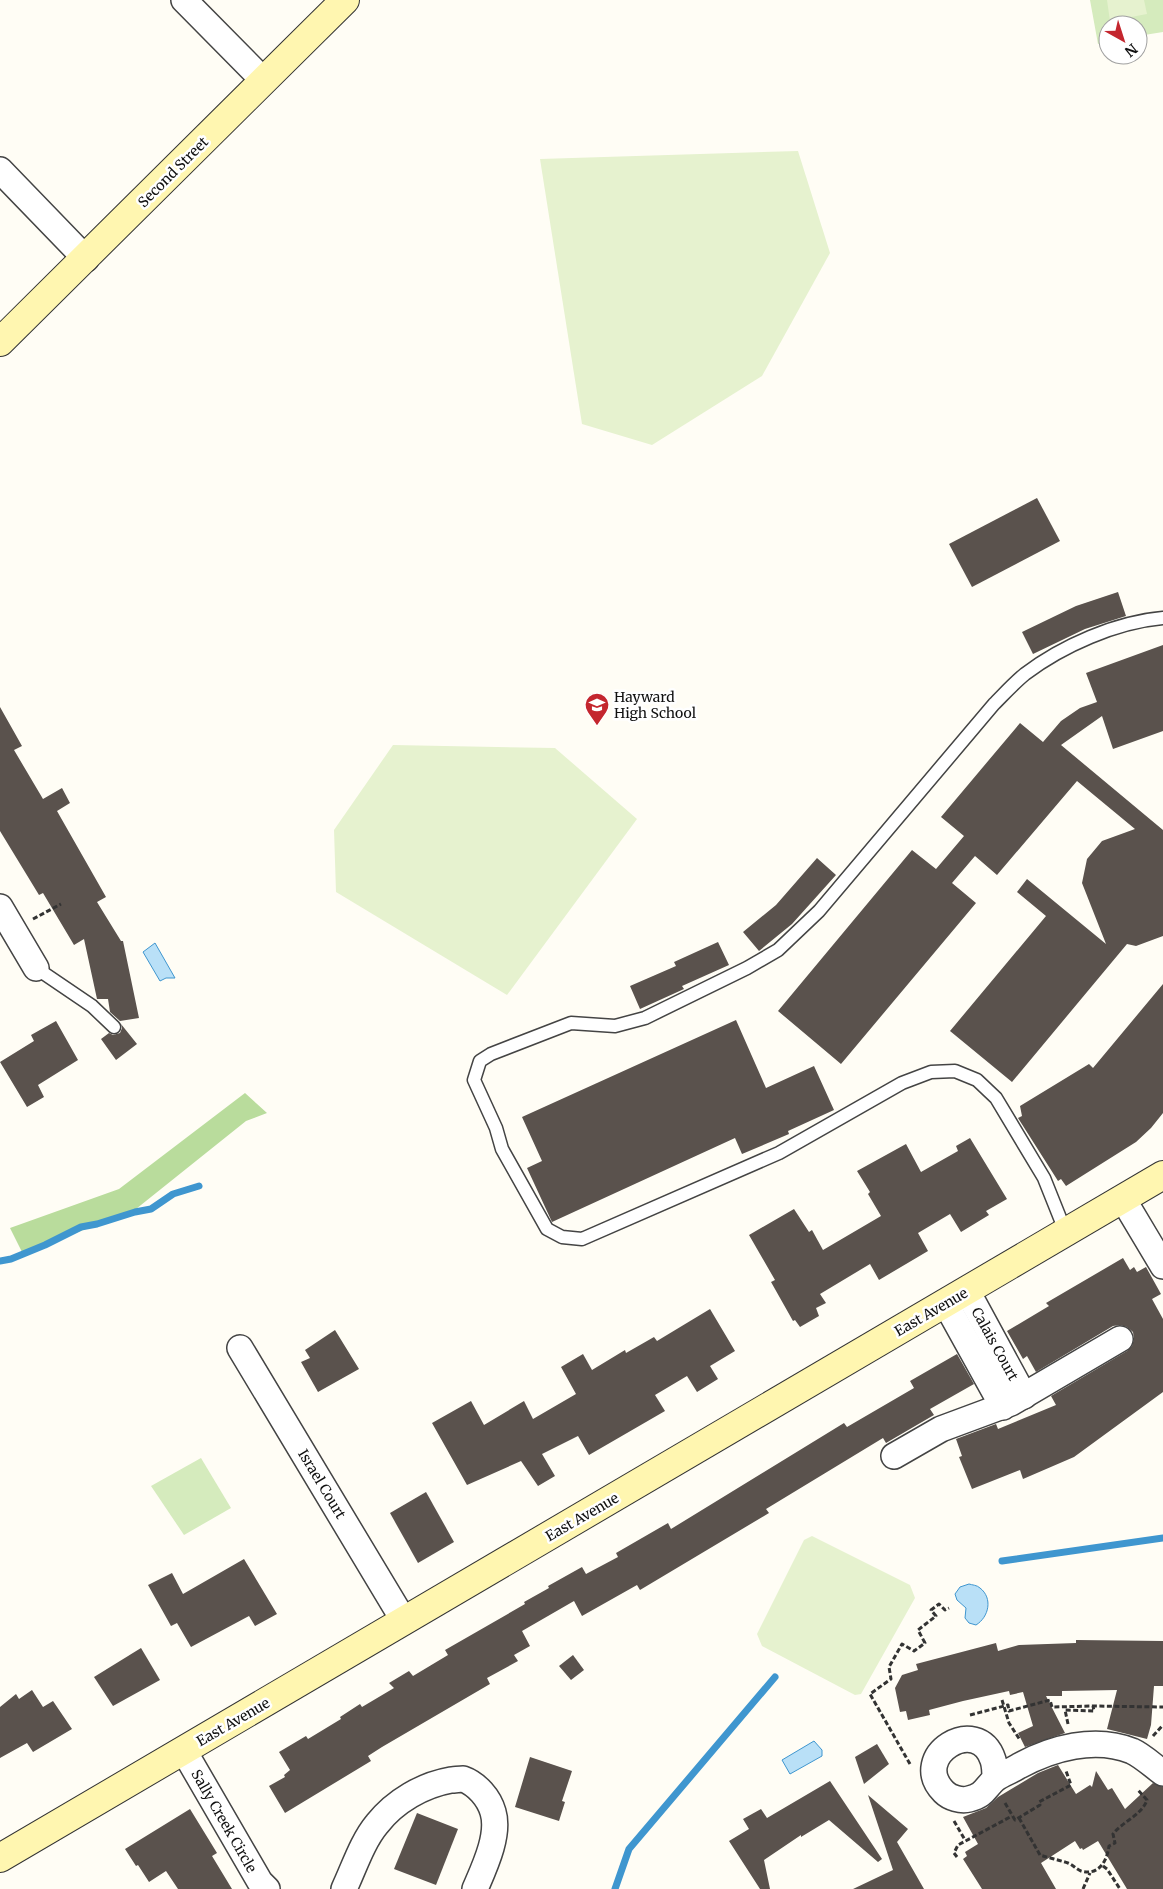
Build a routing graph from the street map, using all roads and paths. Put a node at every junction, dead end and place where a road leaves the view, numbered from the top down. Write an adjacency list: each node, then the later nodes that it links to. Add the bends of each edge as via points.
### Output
1 (184, 0): 3 (street)
2 (345, 0): 3 (street, Second Street)
3 (263, 80): 5 (street, Second Street)
4 (0, 170): 5 (street)
5 (86, 258): 6 (street, Second Street)
6 (0, 342)
7 (1163, 618): 15 (lane, via 1102,633 1056,653 1024,675 994,704 820,911 778,950 645,1018 615,1026 571,1023 491,1054 480,1061 474,1080 496,1128 502,1150 547,1229 562,1237 582,1239 779,1153 902,1083 930,1072 955,1071 977,1080 996,1098 1044,1178)
8 (61, 904): 10 (path)
9 (0, 907): 11 (street)
10 (29, 922)
11 (36, 968): 12 (lane, via 92,1006)
12 (114, 1027)
13 (1163, 1175): 14 (street, East Avenue)
14 (1123, 1199): 15 (street, East Avenue); 16 (street)
15 (1066, 1233): 17 (street, East Avenue)
16 (1163, 1266)
17 (956, 1297): 20 (street, Calais Court); 23 (street, East Avenue)
18 (1120, 1339): 20 (street, Calais Court)
19 (240, 1348): 23 (street, Israel Court)
20 (1013, 1401): 21 (street, Calais Court, via 941,1429)
21 (894, 1456)
22 (949, 1608): 33 (path, via 945,1610 939,1604 931,1610 936,1616 918,1630 925,1642 914,1651 902,1644 889,1667 891,1679 870,1694 913,1770)
23 (404, 1621): 32 (street, East Avenue)
24 (1002, 1700): 25 (path)
25 (1004, 1706): 26 (path, via 1008,1705 1009,1711 1050,1700 1052,1707); 29 (path)
26 (1093, 1706): 27 (path); 28 (path, via 1094,1711)
27 (1163, 1708)
28 (1066, 1710)
29 (1008, 1723)
30 (1163, 1725): 31 (path)
31 (1152, 1736)
32 (184, 1751): 43 (street, East Avenue); 46 (street, Sally Creek Circle)
33 (934, 1769): 36 (street, via 937,1783 954,1798 966,1800); 36 (street, via 938,1755 946,1746 955,1741 978,1742 994,1760)
34 (1163, 1773): 36 (street, via 1134,1752 1106,1744 1060,1749 1023,1764)
35 (1071, 1785): 39 (path, via 1039,1802 1040,1805)
36 (998, 1788): 38 (path)
37 (1138, 1790): 44 (path, via 1146,1800 1145,1805 1113,1834 1115,1842 1110,1846)
38 (1012, 1816): 39 (path, via 1015,1820); 41 (path)
39 (1019, 1818): 45 (path, via 1040,1855)
40 (954, 1822): 41 (path)
41 (965, 1840): 42 (path, via 954,1853)
42 (957, 1857)
43 (0, 1858)
44 (1103, 1866): 45 (path); 50 (path)
45 (1090, 1873): 49 (path)
46 (267, 1889)
47 (344, 1889): 48 (street, via 364,1846 384,1817 415,1792 436,1783 462,1779 480,1790 493,1812 494,1836)
48 (475, 1889)
49 (1083, 1889)
50 (1120, 1889)

